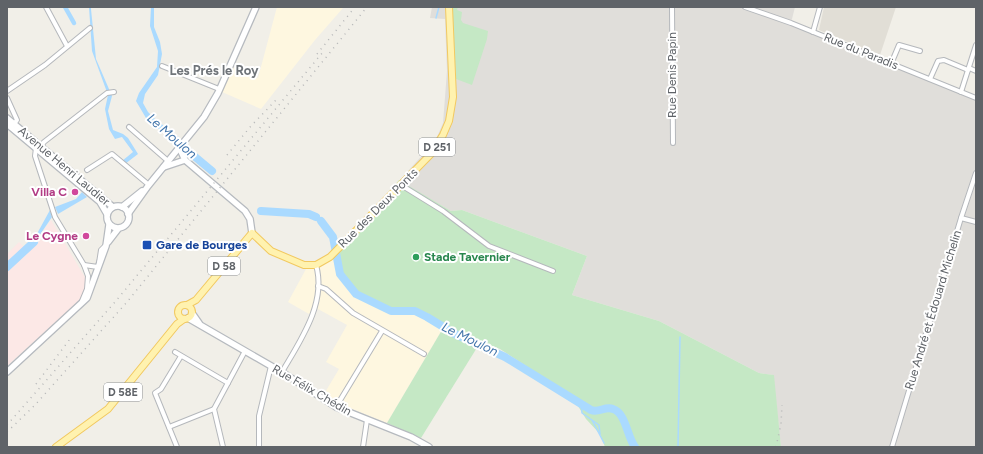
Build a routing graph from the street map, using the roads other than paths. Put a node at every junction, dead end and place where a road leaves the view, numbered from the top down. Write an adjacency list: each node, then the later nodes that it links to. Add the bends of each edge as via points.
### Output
1 (46, 7): 10 (street)
2 (256, 7): 17 (main road)
3 (449, 7): 38 (main road, Rue des Deux Ponts / D 251, via 453,98 449,121 434,151)
4 (672, 7): 27 (street, Rue Denis Papin)
5 (745, 7): 8 (street, Rue du Paradis)
6 (820, 7): 8 (street)
7 (90, 28): 10 (street)
8 (813, 32): 12 (street, Rue du Paradis)
9 (976, 45): 14 (street)
10 (67, 46): 18 (street, via 46,65)
11 (920, 51): 12 (street, via 899,45)
12 (891, 64): 16 (street, Rue du Paradis)
13 (162, 66): 17 (street)
14 (968, 69): 15 (street); 16 (street, via 944,60 938,61); 20 (street)
15 (976, 71)
16 (930, 80): 20 (street, Rue du Paradis)
17 (219, 90): 29 (main road, via 204,117)
18 (7, 91)
19 (111, 92): 28 (street)
20 (961, 92): 22 (street, Rue du Paradis)
21 (7, 98): 25 (street, Avenue Henri Laudier, via 17,120)
22 (976, 98)
23 (7, 118): 25 (main road, Avenue Henri Laudier)
24 (7, 124): 28 (main road, Avenue Henri Laudier)
25 (14, 124): 28 (main road, Avenue Henri Laudier)
26 (129, 127): 31 (street)
27 (673, 144)
28 (38, 147): 36 (main road, Avenue Henri Laudier); 42 (main road, Avenue Henri Laudier, via 100,202); 50 (street, via 35,156 54,214)
29 (179, 148): 30 (main road); 31 (main road)
30 (184, 159): 31 (main road); 32 (main road); 48 (main road, via 242,207 250,219)
31 (169, 160): 32 (main road)
32 (163, 167): 37 (main road)
33 (87, 170): 37 (street, via 112,154)
34 (976, 173): 44 (street, Rue André et Édouard Michelin)
35 (83, 174): 36 (street)
36 (79, 179): 41 (main road, Avenue Henri Laudier)
37 (148, 185): 39 (main road)
38 (401, 185): 51 (main road, Rue des Deux Ponts / D 251, via 330,257); 53 (street, via 443,211 489,246)
39 (142, 193): 40 (main road); 43 (main road)
40 (123, 206): 41 (main road); 43 (main road)
41 (113, 207): 42 (main road)
42 (108, 214): 46 (main road)
43 (128, 214): 47 (main road, via 129,220 126,225)
44 (960, 218): 45 (street); 76 (street, Rue André et Édouard Michelin)
45 (976, 222)
46 (109, 224): 47 (main road); 49 (main road)
47 (118, 229): 49 (main road)
48 (252, 232): 51 (main road, via 271,251 304,265); 56 (main road, D 58)
49 (106, 246): 52 (main road)
50 (84, 265): 52 (street); 55 (street, via 88,285)
51 (316, 265): 54 (street)
52 (98, 266): 55 (main road, via 87,298)
53 (553, 271)
54 (318, 286): 57 (street, via 326,289 353,314); 64 (street, via 312,316)
55 (77, 308): 63 (main road)
56 (187, 313): 58 (main road, Rue Félix Chédin, via 199,324); 70 (main road, D 58E, via 108,409)
57 (382, 331): 60 (street); 66 (street)
58 (246, 351): 62 (main road, Rue Félix Chédin); 65 (street)
59 (175, 352): 61 (street)
60 (424, 354)
61 (181, 356): 65 (street); 69 (street, via 161,389 155,393)
62 (271, 366): 64 (main road, Rue Félix Chédin); 73 (street, via 259,416)
63 (7, 372)
64 (282, 372): 66 (main road, Rue Félix Chédin)
65 (228, 383): 67 (street)
66 (336, 407): 68 (main road, Rue Félix Chédin)
67 (214, 408): 69 (street); 72 (street)
68 (367, 420): 74 (street); 75 (main road, Rue Félix Chédin)
69 (169, 427): 71 (street)
70 (56, 447)
71 (178, 447)
72 (223, 447)
73 (259, 447)
74 (363, 447)
75 (429, 447)
76 (892, 447)

